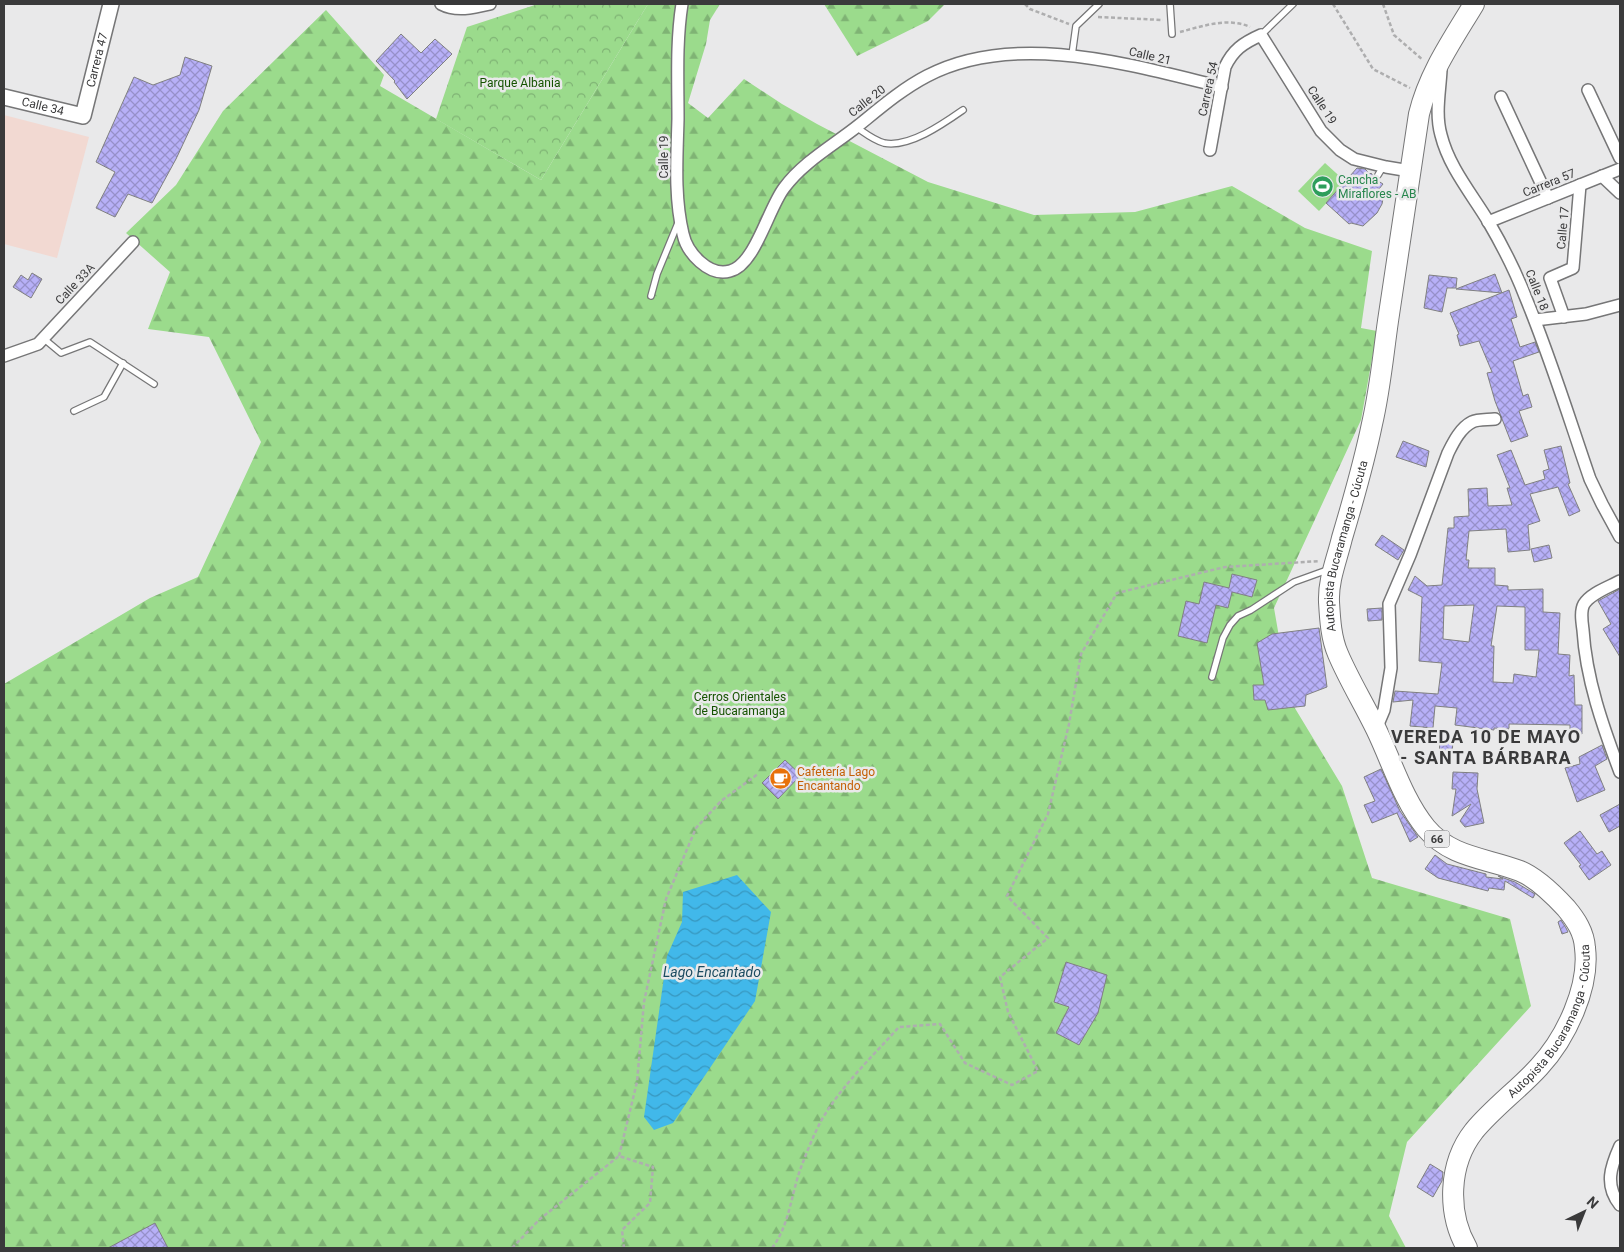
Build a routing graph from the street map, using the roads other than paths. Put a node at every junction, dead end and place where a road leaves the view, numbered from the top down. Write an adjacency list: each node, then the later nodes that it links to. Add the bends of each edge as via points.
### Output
1 (111, 4): 18 (street, Carrera 47)
2 (441, 4): 3 (street, via 448,8 471,8)
3 (490, 4)
4 (682, 4): 28 (street, Calle 19, via 677,58)
5 (1098, 4): 11 (lane, via 1076,26)
6 (1170, 4): 9 (lane)
7 (1293, 4): 10 (lane, Carrera 54)
8 (1474, 4): 12 (highway, Autopista Bucaramanga - Cúcuta / 66)
9 (1172, 34)
10 (1261, 35): 13 (street, Carrera 54, via 1230,55); 23 (street, Calle 19, via 1321,132 1340,150 1382,171)
11 (1072, 55): 13 (street, Calle 21, via 1137,66); 19 (street, Calle 20, via 1013,54 972,58 927,76)
12 (1438, 63): 23 (highway, Autopista Bucaramanga - Cúcuta / 66, via 1424,94); 29 (street, Calle 18, via 1441,135 1455,170)
13 (1222, 87): 20 (street, Carrera 54)
14 (1588, 90): 21 (street)
15 (4, 97): 18 (street, Calle 34)
16 (1501, 97): 27 (street, Calle 17)
17 (963, 110): 19 (lane, via 938,128 902,142 884,143)
18 (83, 116)
19 (856, 127): 31 (street, Calle 20, via 803,168 784,188)
20 (1210, 150)
21 (1620, 158)
22 (1620, 169): 24 (street, Carrera 57)
23 (1410, 171): 43 (highway, Autopista Bucaramanga - Cúcuta / 66, via 1380,388)
24 (1602, 176): 25 (street, Carrera 57); 26 (street)
25 (1580, 185): 27 (street, Carrera 57); 34 (street, Calle 17, via 1573,268 1550,278)
26 (1620, 193)
27 (1548, 198): 29 (street, Carrera 57)
28 (680, 218): 31 (street, Calle 19, via 688,248 703,264 720,272); 32 (lane, via 656,274)
29 (1488, 222): 35 (street, Calle 18, via 1512,265)
30 (133, 242): 36 (street, Calle 33A)
31 (740, 268)
32 (651, 296)
33 (1620, 305): 34 (street)
34 (1564, 317): 35 (street)
35 (1534, 320): 42 (street, Calle 18, via 1590,479)
36 (41, 341): 37 (street); 38 (lane, via 61,353 90,342)
37 (4, 356)
38 (123, 363): 39 (lane); 40 (lane, via 104,396)
39 (154, 384)
40 (74, 411)
41 (1495, 419): 46 (street, via 1472,422 1456,438 1389,604 1390,668 1384,710)
42 (1620, 536)
43 (1335, 564): 45 (lane, via 1294,582 1238,616 1223,638); 46 (highway, Autopista Bucaramanga - Cúcuta / 66, via 1329,601 1337,652)
44 (1620, 581): 47 (street, via 1589,598 1583,605 1582,614 1585,656 1607,739)
45 (1212, 677)
46 (1376, 729): 50 (highway, Autopista Bucaramanga - Cúcuta / 66, via 1411,806 1432,835 1459,853 1529,876 1567,909 1581,928 1584,940 1584,982 1561,1035 1541,1065 1485,1119 1462,1148 1453,1196 1458,1233)
47 (1620, 772)
48 (1620, 1146): 49 (street, via 1611,1165 1610,1183)
49 (1620, 1205)
50 (1466, 1248)

